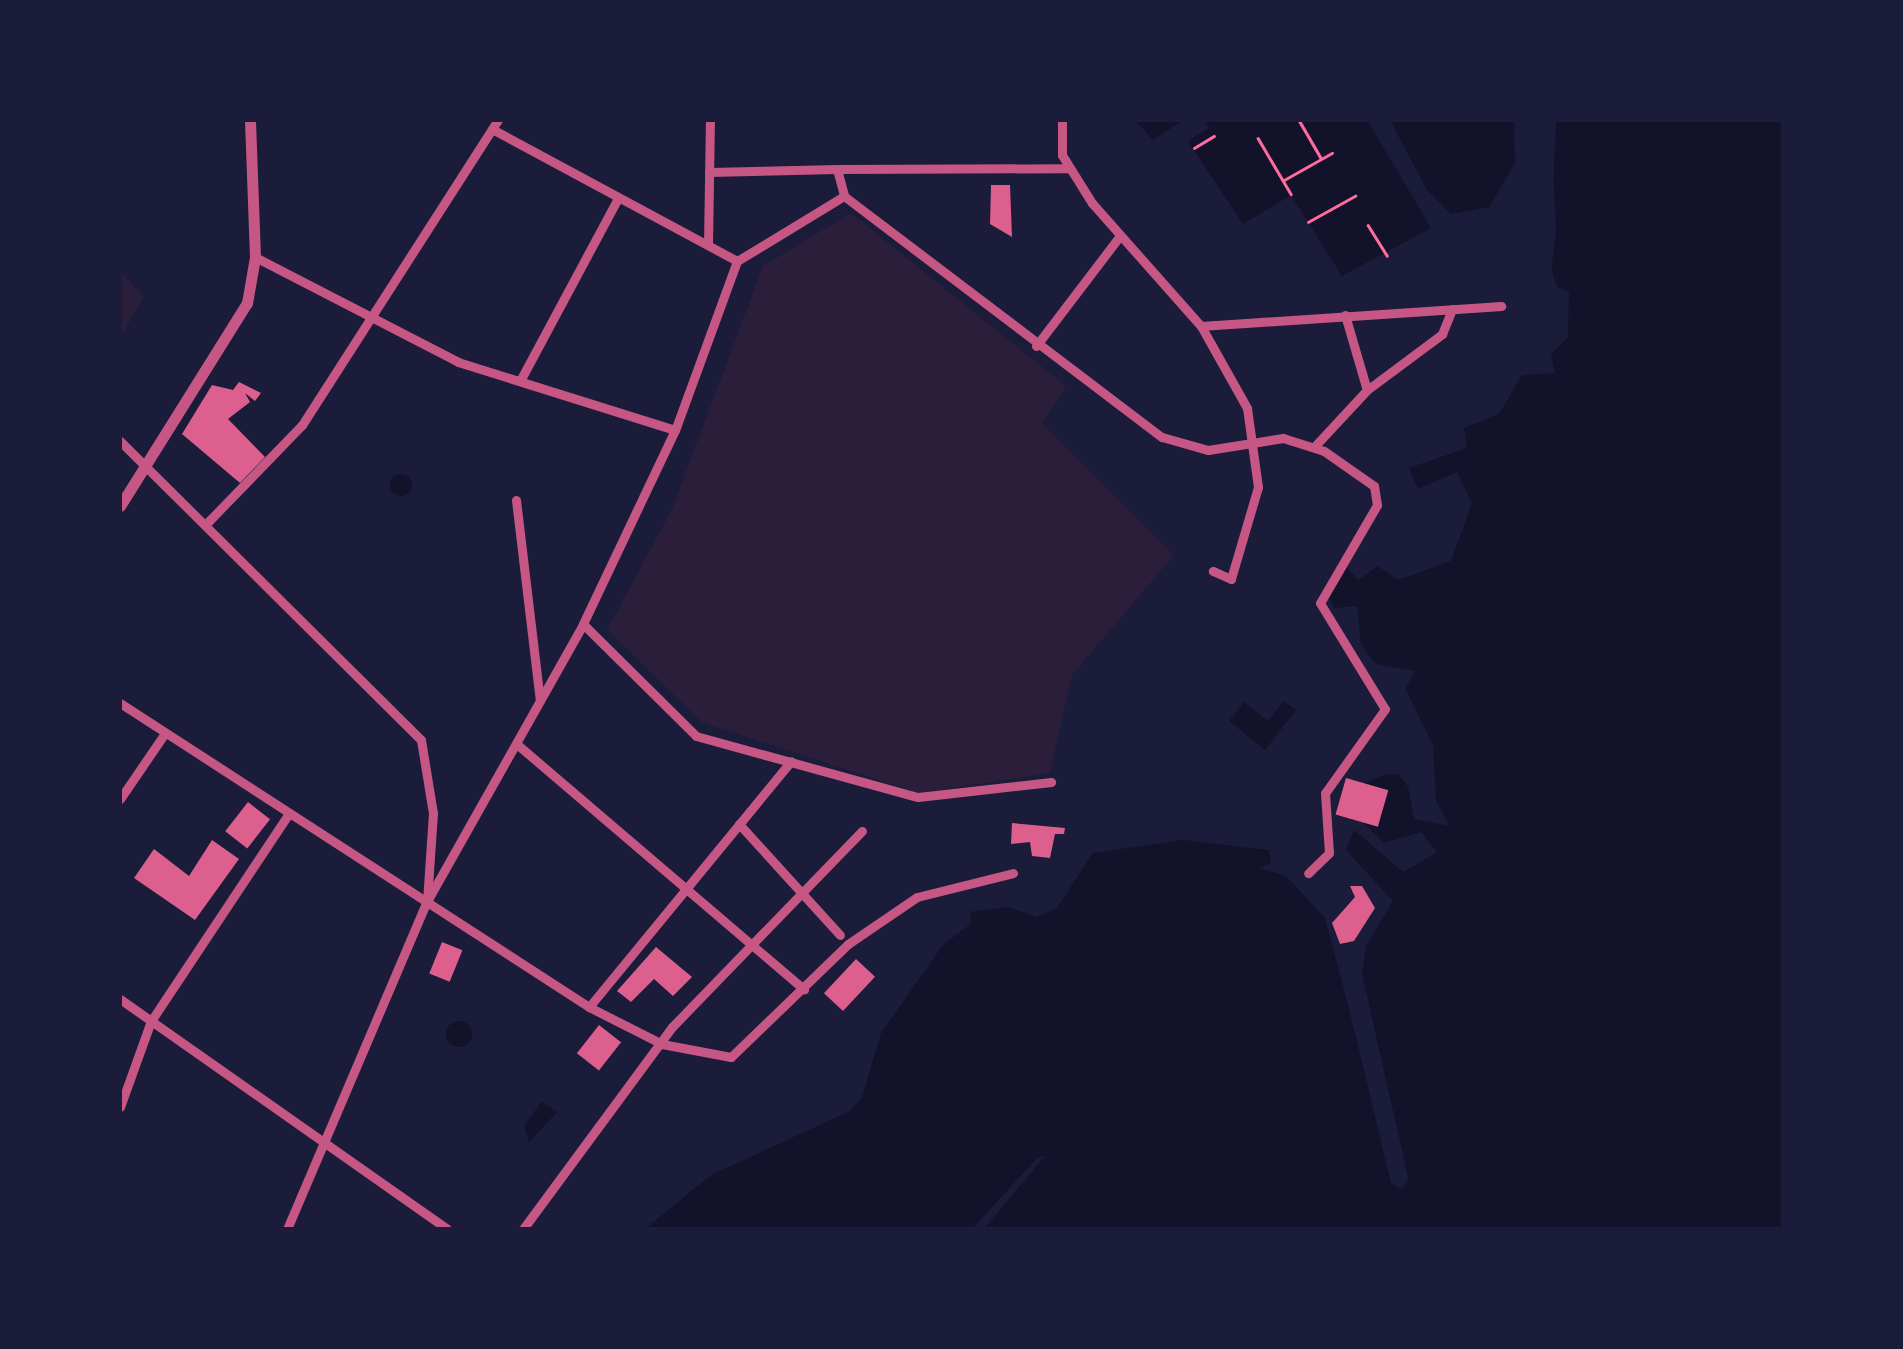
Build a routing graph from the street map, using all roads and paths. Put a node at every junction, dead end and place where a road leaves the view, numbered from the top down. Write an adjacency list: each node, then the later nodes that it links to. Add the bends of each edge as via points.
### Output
1 (250, 120): 24 (street)
2 (710, 120): 13 (street)
3 (1062, 120): 11 (street)
4 (1299, 120): 10 (path)
5 (495, 125): 18 (street); 29 (street)
6 (1214, 136): 8 (path)
7 (1258, 138): 14 (path)
8 (1194, 148)
9 (1332, 153): 10 (path)
10 (1322, 159): 14 (path)
11 (1068, 168): 12 (street); 21 (street)
12 (838, 169): 13 (street); 16 (street)
13 (710, 172): 22 (street)
14 (1283, 180): 15 (path)
15 (1291, 194)
16 (844, 196): 25 (street); 31 (street)
17 (1355, 196): 19 (path)
18 (617, 200): 22 (street); 32 (street)
19 (1308, 222)
20 (1368, 225): 23 (path)
21 (1119, 237): 30 (street); 31 (street)
22 (708, 245): 25 (street)
23 (1386, 256)
24 (255, 257): 29 (street); 38 (street, via 247,304)
25 (737, 261): 34 (street)
26 (1501, 306): 27 (street)
27 (1452, 309): 28 (street); 33 (street, via 1442,334)
28 (1345, 315): 30 (street); 33 (street)
29 (376, 319): 32 (street, via 458,362); 41 (street, via 302,425)
30 (1201, 326): 35 (street, via 1232,373)
31 (1036, 346): 35 (street, via 1162,437 1208,450)
32 (522, 379): 34 (street)
33 (1368, 390): 37 (street)
34 (675, 430): 43 (street)
35 (1255, 440): 37 (street); 42 (street, via 1250,528 1231,579)
36 (120, 441): 38 (street)
37 (1314, 447): 55 (street, via 1374,486 1377,505 1320,603 1385,709 1324,798 1329,853)
38 (148, 467): 40 (street); 41 (street)
39 (516, 500): 44 (street)
40 (120, 506)
41 (206, 524): 58 (street, via 421,740 432,813)
42 (1212, 571)
43 (583, 624): 44 (street); 48 (street, via 696,736)
44 (540, 702): 47 (street)
45 (120, 703): 46 (street)
46 (165, 733): 50 (street); 51 (street)
47 (519, 746): 56 (street); 58 (street)
48 (790, 761): 49 (street, via 918,797); 52 (street)
49 (1051, 782)
50 (120, 799)
51 (288, 815): 58 (street); 64 (street)
52 (738, 824): 56 (street); 57 (street)
53 (862, 832): 57 (street)
54 (1014, 873): 61 (street, via 918,897)
55 (1308, 873)
56 (686, 889): 60 (street); 63 (street)
57 (802, 893): 59 (street); 60 (street)
58 (426, 903): 63 (street); 67 (street)
59 (840, 935)
60 (752, 944): 61 (street); 65 (street)
61 (804, 989): 65 (street, via 730,1058)
62 (120, 999): 64 (street)
63 (589, 1007): 65 (street)
64 (151, 1021): 66 (street); 67 (street)
65 (662, 1044): 70 (street)
66 (120, 1107)
67 (323, 1142): 68 (street); 69 (street)
68 (287, 1229)
69 (447, 1229)
70 (523, 1229)

